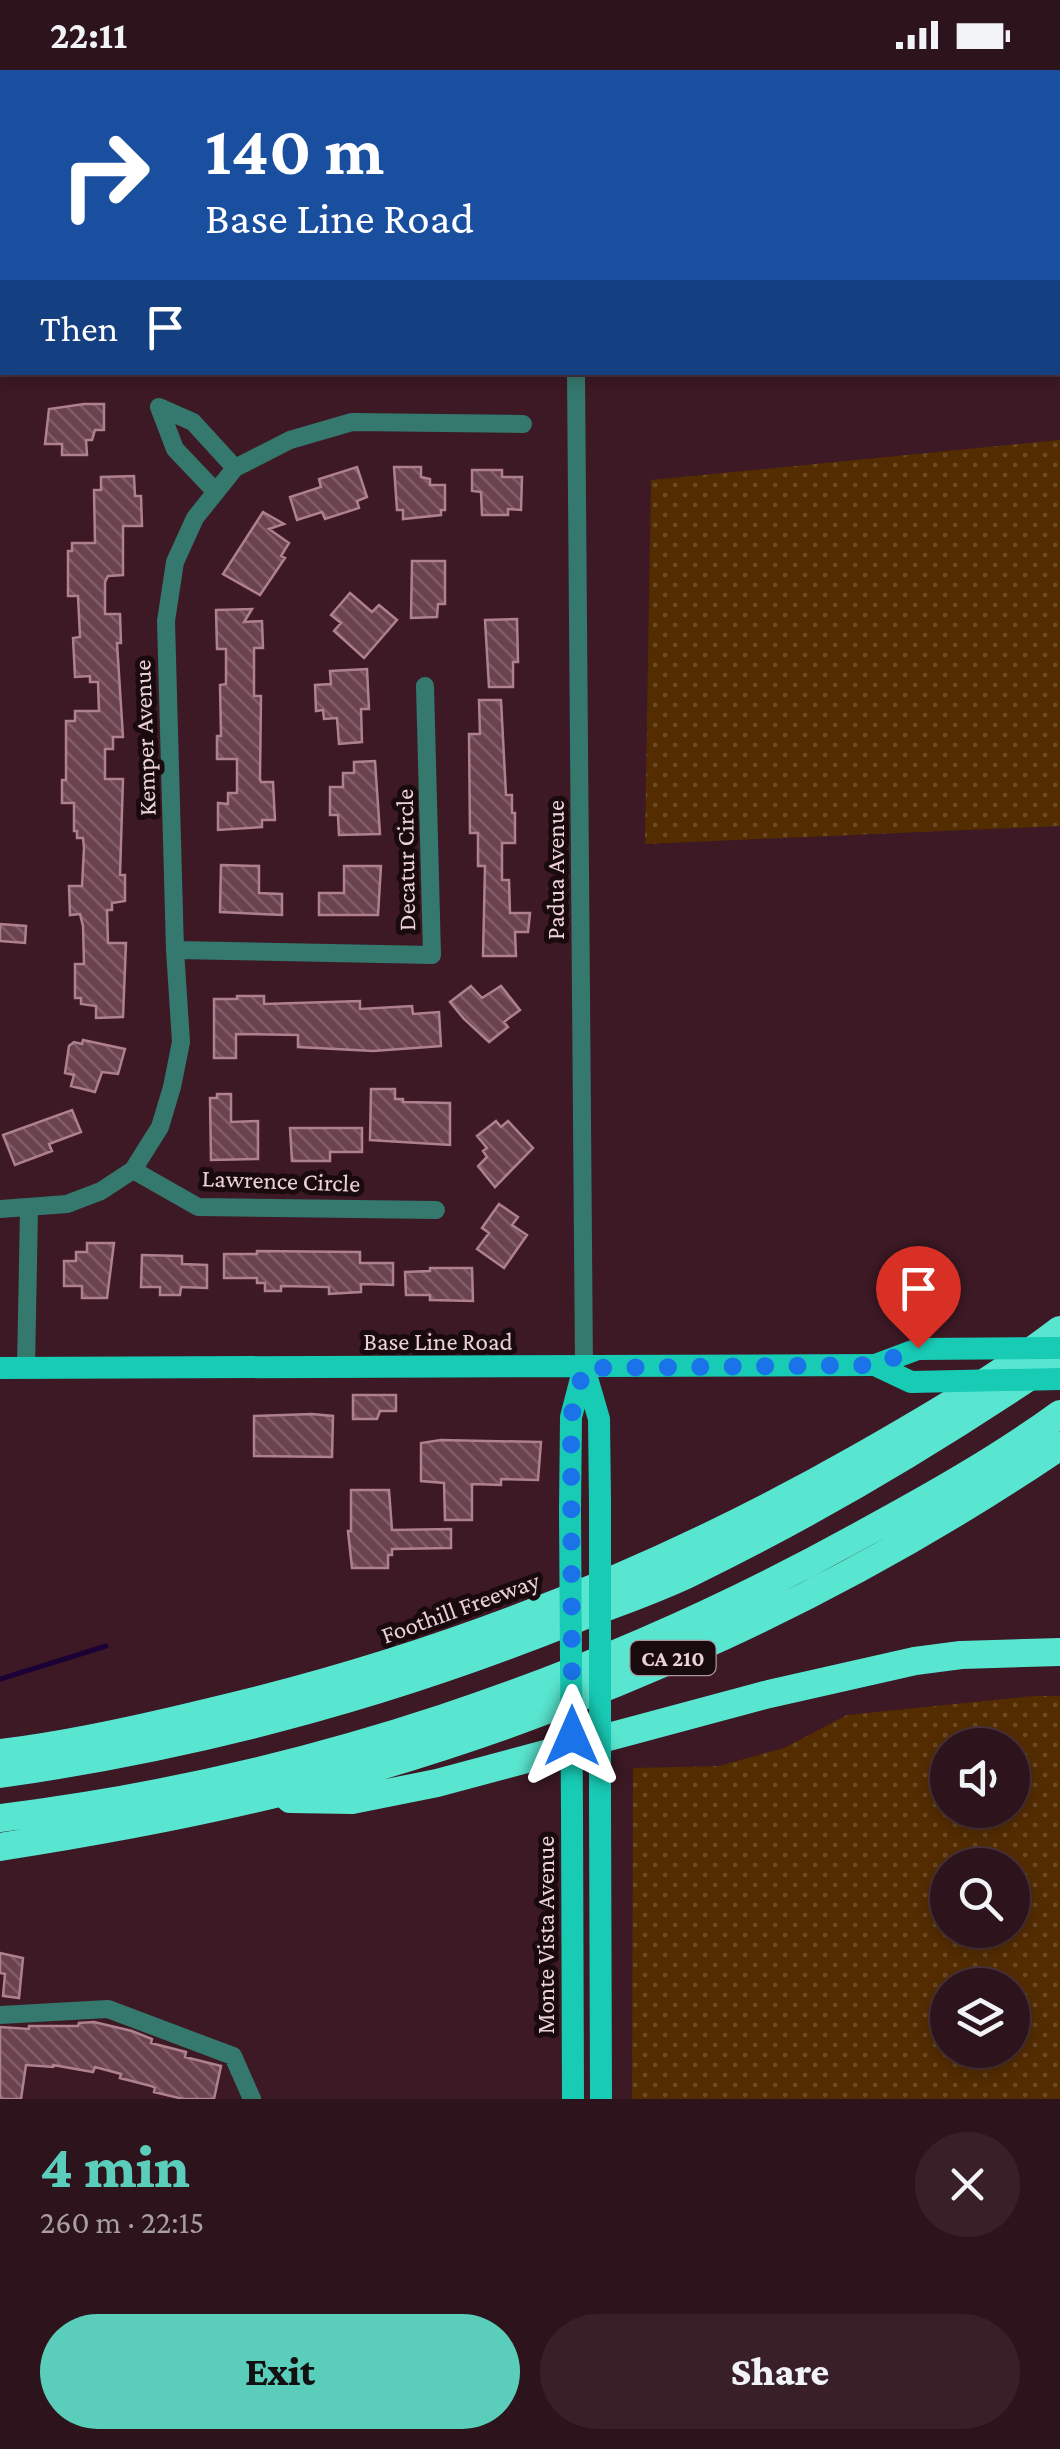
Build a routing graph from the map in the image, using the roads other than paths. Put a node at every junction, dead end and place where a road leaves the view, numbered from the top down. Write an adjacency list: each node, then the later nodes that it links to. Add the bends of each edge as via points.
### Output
1 (576, 375): 17 (street, Padua Avenue)
2 (523, 424): 3 (street, Kemper Avenue, via 352,422 290,440)
3 (235, 468): 4 (street, Kemper Avenue); 4 (street, via 192,422 159,408 175,448)
4 (215, 491): 6 (street, Kemper Avenue, via 175,562 166,621)
5 (425, 686): 6 (street, Decatur Circle, via 432,954)
6 (174, 950): 7 (street, Kemper Avenue, via 180,1042 175,1072 160,1128)
7 (133, 1170): 9 (street, Kemper Avenue, via 67,1204); 10 (street, Lawrence Circle, via 198,1207)
8 (0, 1208): 9 (street, Kemper Avenue)
9 (29, 1209): 16 (street)
10 (436, 1210)
11 (1060, 1330): 22 (highway, Foothill Freeway, via 943,1409 789,1497 517,1620 269,1698 126,1732)
12 (1060, 1348): 14 (main road, Base Line Road, bridge, via 918,1348)
13 (1060, 1356): 23 (highway, via 906,1458 704,1566 492,1654 269,1722)
14 (875, 1365): 17 (main road, Base Line Road); 18 (main road, Base Line Road, bridge, via 911,1382)
15 (0, 1368): 16 (main road, Base Line Road)
16 (26, 1368): 17 (main road, Base Line Road)
17 (584, 1368): 29 (main road, Monte Vista Avenue, bridge, via 571,1417); 30 (main road, bridge, via 600,1419)
18 (1060, 1379)
19 (1060, 1414): 25 (highway, via 820,1558 681,1627 531,1689 422,1727 228,1779)
20 (1060, 1446): 24 (highway, CA 210, via 836,1580 623,1680 400,1760)
21 (1060, 1652): 24 (highway, via 961,1655 873,1670 352,1800)
22 (0, 1752)
23 (0, 1774)
24 (254, 1798): 26 (highway, CA 210)
25 (0, 1818)
26 (0, 1847)
27 (0, 2015): 28 (street, via 108,2008 234,2056)
28 (253, 2098)
29 (572, 2099)
30 (601, 2099)

